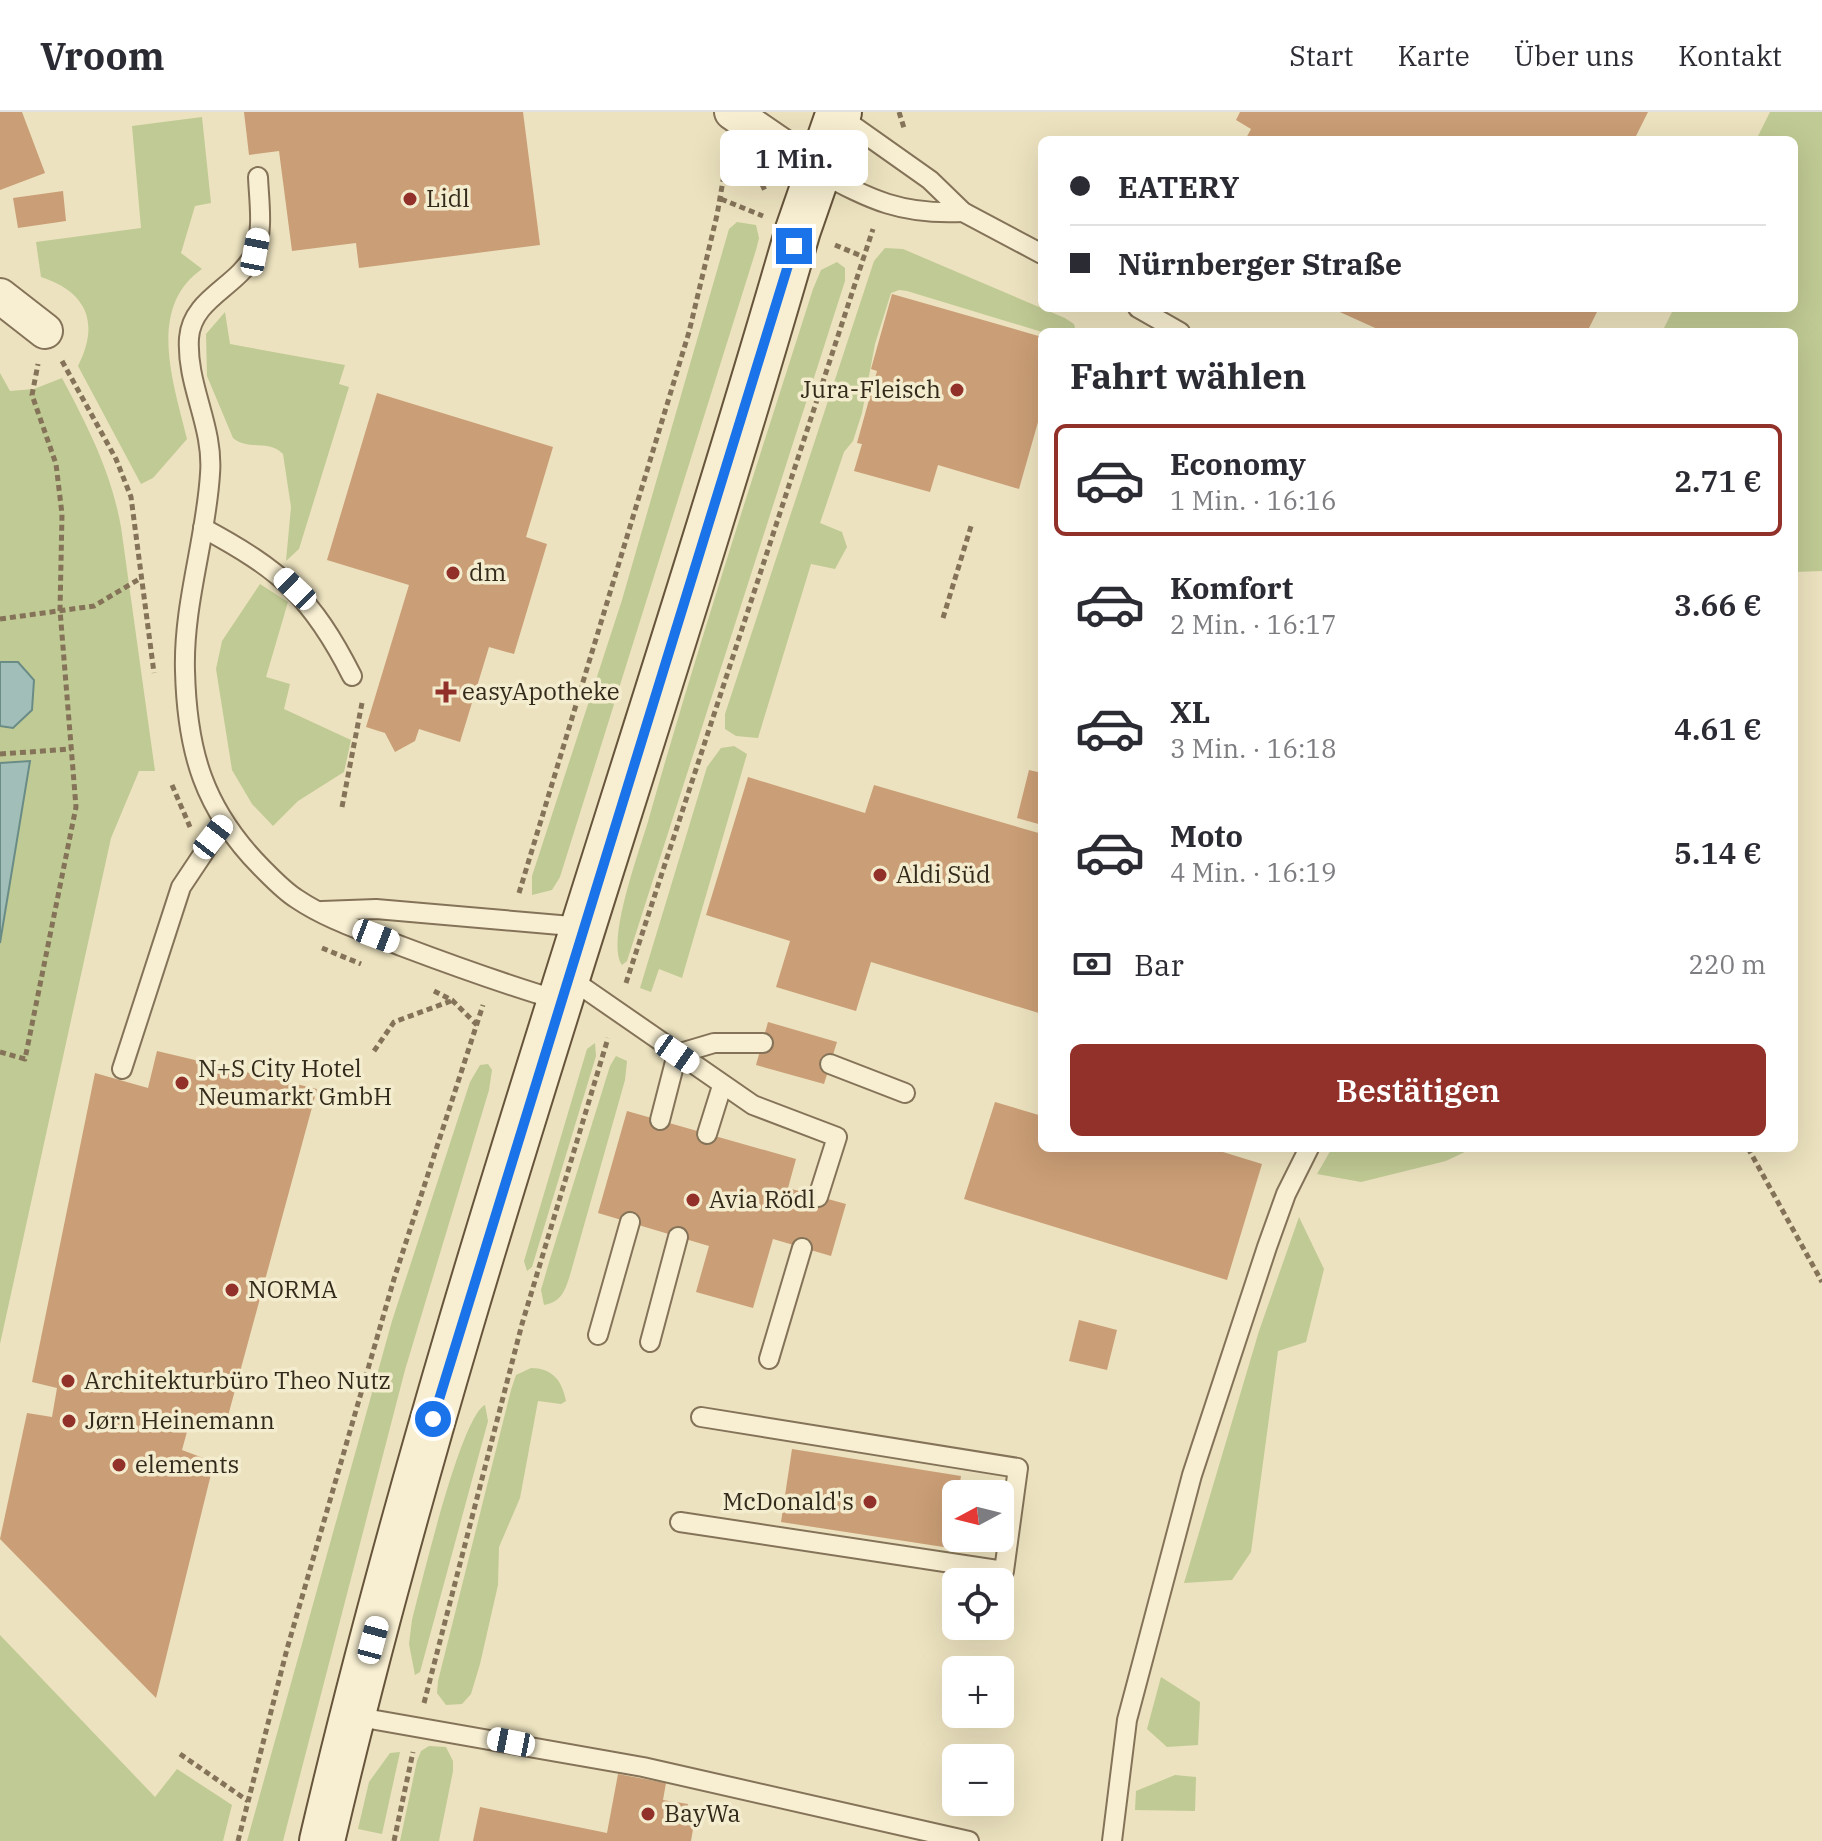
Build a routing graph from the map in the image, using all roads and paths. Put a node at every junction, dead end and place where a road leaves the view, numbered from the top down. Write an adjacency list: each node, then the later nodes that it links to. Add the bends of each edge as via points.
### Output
1 (836, 113): 3 (main road); 6 (lane, via 930,180)
2 (731, 125): 3 (street); 5 (path)
3 (818, 171): 6 (lane, via 896,209); 29 (main road)
4 (258, 177): 16 (lane, via 255,252 243,271 199,310 189,335 191,368 212,449)
5 (721, 199): 7 (path); 27 (path, via 689,332)
6 (963, 212): 9 (lane)
7 (764, 216)
8 (837, 246): 10 (path)
9 (1038, 252)
10 (864, 257)
11 (0, 296): 14 (street)
12 (1145, 312): 13 (lane)
13 (1173, 328)
14 (45, 331): 18 (path, via 32,395 56,464 62,514)
15 (972, 523): 19 (path)
16 (203, 528): 21 (lane, via 247,552 308,602); 26 (lane, via 186,626 185,672 201,779)
17 (141, 578): 18 (path, via 94,606)
18 (60, 610): 20 (path); 23 (path)
19 (943, 618)
20 (0, 619)
21 (352, 676)
22 (362, 713): 25 (path)
23 (71, 749): 24 (path); 35 (path, via 76,807 38,1009 25,1059)
24 (0, 754)
25 (342, 807)
26 (223, 824): 28 (lane, via 274,880); 38 (lane, via 181,887)
27 (517, 902)
28 (319, 911): 29 (lane, via 376,909); 30 (lane, via 491,980)
29 (583, 927): 30 (main road)
30 (564, 989): 36 (lane); 55 (main road, via 440,1392)
31 (452, 1000): 34 (path, via 394,1022)
32 (479, 1018): 57 (path, via 390,1294)
33 (763, 1043): 36 (lane, via 714,1043)
34 (374, 1051)
35 (0, 1052)
36 (677, 1054): 39 (lane); 41 (lane)
37 (830, 1064): 40 (lane)
38 (122, 1069)
39 (722, 1086): 42 (lane); 45 (lane, via 753,1105 837,1137)
40 (905, 1093)
41 (660, 1120)
42 (707, 1134)
43 (1307, 1152): 61 (lane, via 1267,1247 1171,1550 1127,1720)
44 (1750, 1152): 49 (path)
45 (818, 1197)
46 (630, 1222): 50 (lane)
47 (678, 1237): 51 (lane)
48 (802, 1248): 52 (lane)
49 (1822, 1282)
50 (598, 1335)
51 (650, 1342)
52 (769, 1359)
53 (701, 1417): 54 (lane, via 1018,1468 1004,1571)
54 (680, 1522)
55 (353, 1716): 59 (main road); 60 (lane, via 643,1767)
56 (180, 1754): 57 (path)
57 (248, 1801): 58 (path)
58 (238, 1841)
59 (322, 1841)
60 (969, 1841)
61 (1112, 1841)

